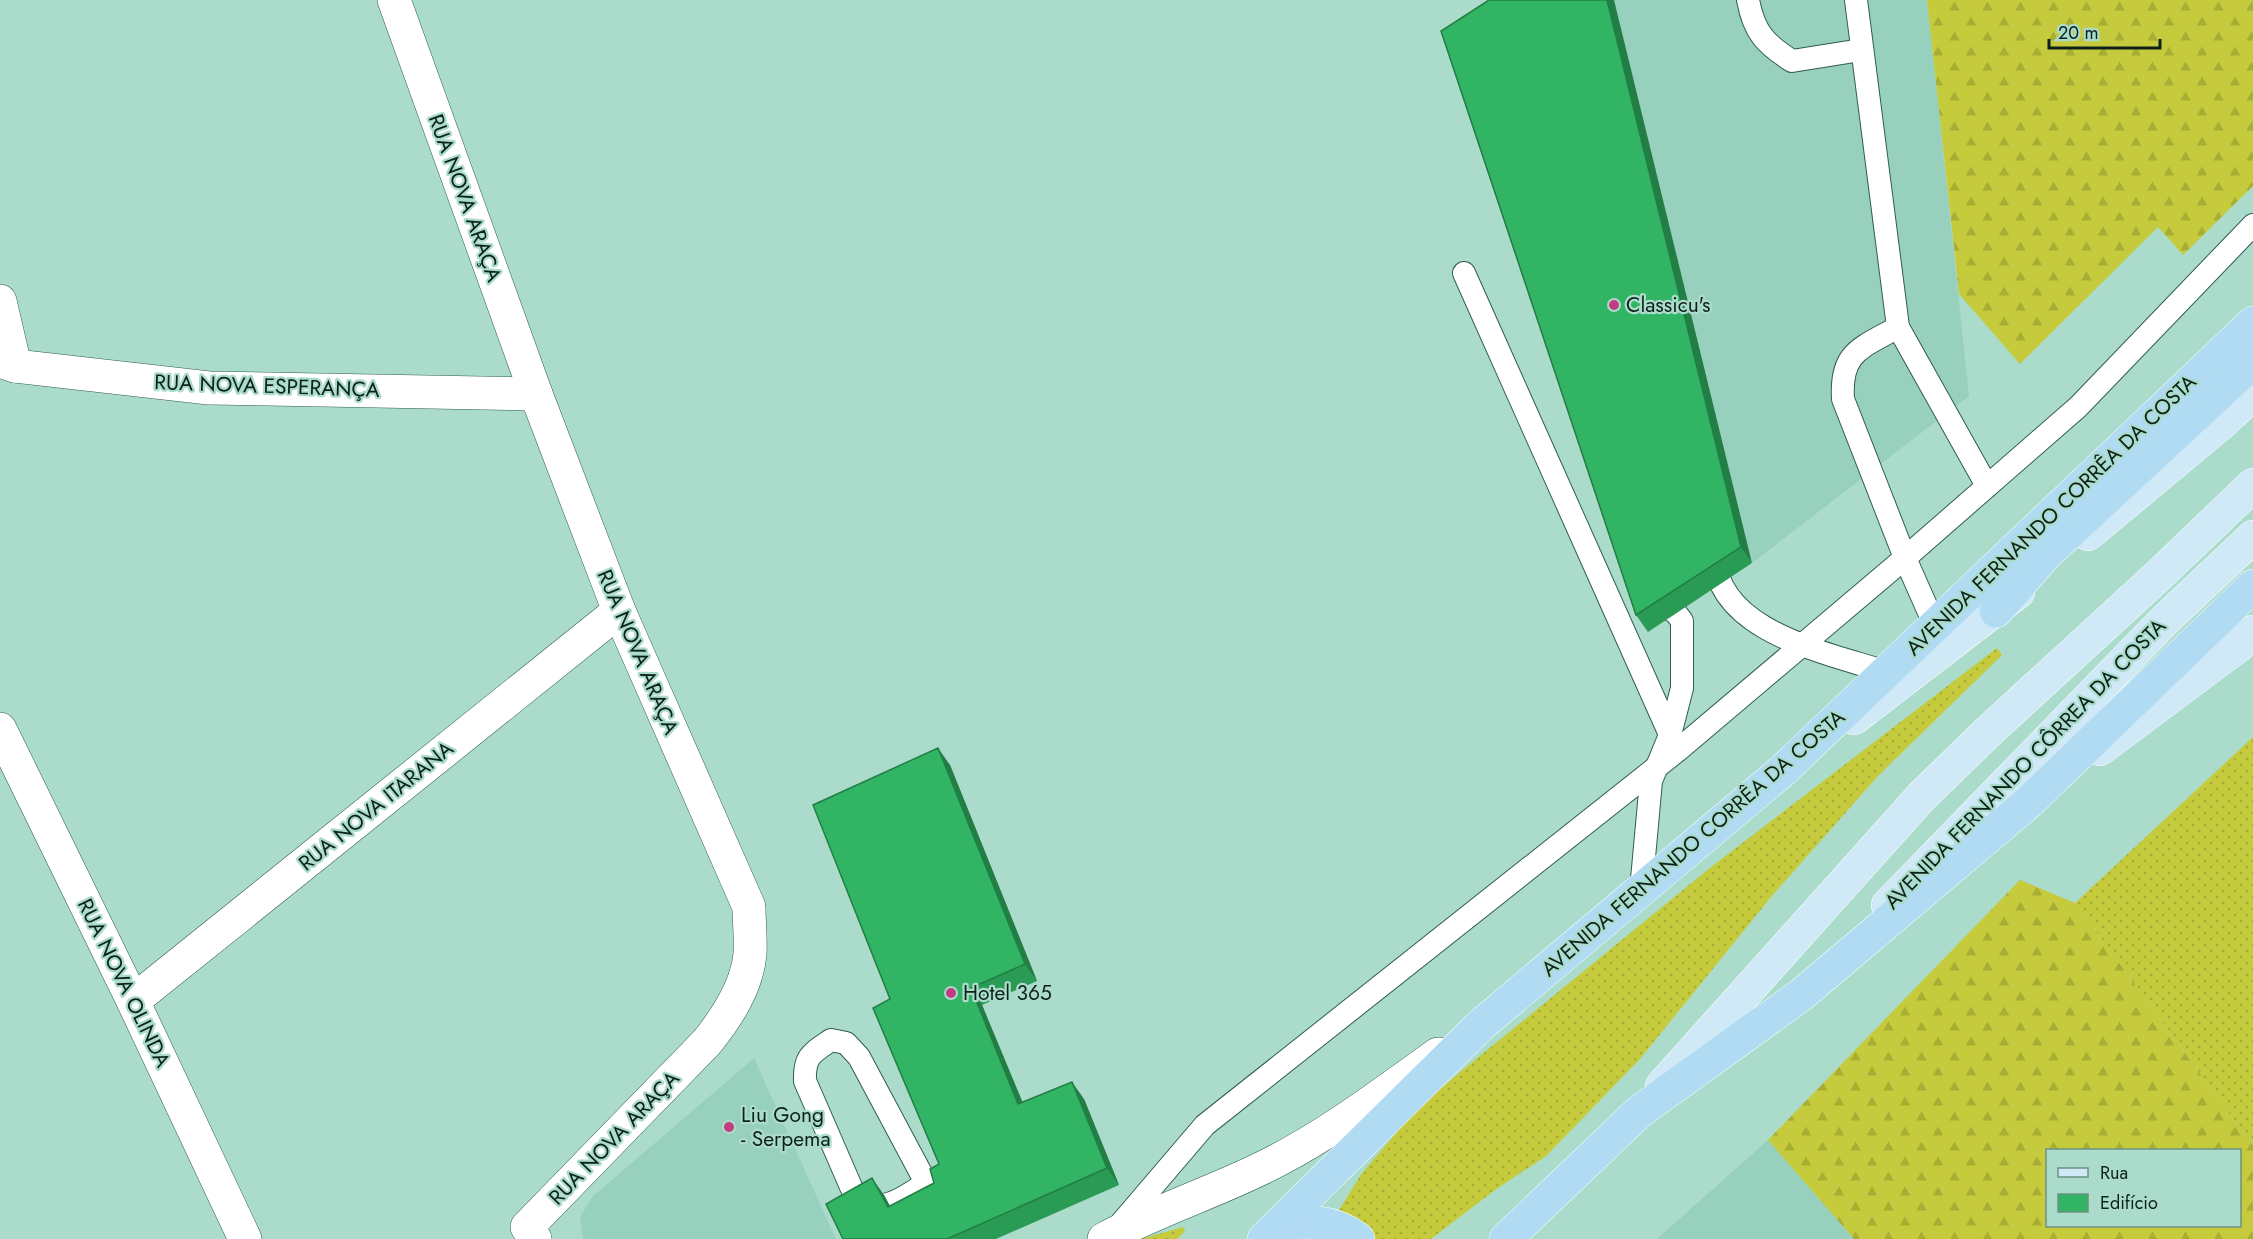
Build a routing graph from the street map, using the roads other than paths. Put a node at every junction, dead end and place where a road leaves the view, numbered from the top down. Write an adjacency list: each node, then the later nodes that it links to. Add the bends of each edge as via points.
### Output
1 (394, 0): 12 (street, RUA NOVA ARAÇA)
2 (1748, 0): 4 (lane, via 1752,20 1770,47 1792,61)
3 (1856, 0): 4 (lane)
4 (1861, 50): 9 (lane)
5 (2253, 225): 15 (lane, via 2078,408)
6 (1464, 273): 28 (lane)
7 (0, 301): 11 (street)
8 (2253, 323): 23 (highway, AVENIDA FERNANDO CORRÊA DA COSTA)
9 (1898, 327): 15 (lane); 18 (lane, via 1854,352 1842,377 1843,399)
10 (2253, 362): 22 (highway, via 2045,555)
11 (8, 364): 12 (street, RUA NOVA ESPERANÇA, via 208,388)
12 (536, 394): 21 (street, RUA NOVA ARAÇA)
13 (2253, 394): 22 (main road)
14 (2253, 485): 36 (main road, via 1922,796)
15 (1986, 486): 18 (lane)
16 (1722, 537): 25 (lane, via 1715,555 1720,585 1743,613 1770,631)
17 (2253, 537): 33 (main road, AVENIDA FERNANDO CÔRREA DA COSTA, via 2164,621)
18 (1905, 558): 23 (lane); 25 (lane)
19 (1639, 576): 28 (lane, via 1642,588 1682,621 1682,688)
20 (2253, 586): 31 (highway)
21 (619, 611): 34 (street, RUA NOVA ITARANA); 39 (street, RUA NOVA ARAÇA, via 749,907 750,955 726,1019)
22 (1996, 611): 30 (main road)
23 (1935, 626): 26 (highway, AVENIDA FERNANDO CORRÊA DA COSTA)
24 (2253, 632): 31 (main road)
25 (1803, 645): 26 (lane); 28 (lane)
26 (1886, 672): 30 (highway, AVENIDA FERNANDO CORRÊA DA COSTA)
27 (0, 729): 34 (street, RUA NOVA OLINDA)
28 (1674, 743): 29 (lane)
29 (1658, 767): 32 (lane, via 1651,781); 40 (lane, via 1205,1125)
30 (1781, 772): 32 (highway, AVENIDA FERNANDO CORRÊA DA COSTA)
31 (2029, 802): 33 (highway)
32 (1641, 890): 35 (highway, AVENIDA FERNANDO CORRÊA DA COSTA)
33 (1801, 995): 36 (highway)
34 (133, 1001): 41 (street, RUA NOVA OLINDA)
35 (1482, 1024): 38 (highway, AVENIDA FERNANDO CORRÊA DA COSTA); 40 (street, via 1345,1120 1278,1160)
36 (1639, 1112): 44 (highway)
37 (925, 1184): 37 (lane, via 859,1057 846,1043 831,1040 811,1054 804,1066 805,1081 855,1196 867,1204 890,1205); 42 (lane)
38 (1271, 1233): 43 (highway, via 1312,1222)
39 (525, 1235)
40 (1107, 1237)
41 (245, 1239)
42 (956, 1239)
43 (1358, 1239)
44 (1506, 1239)

